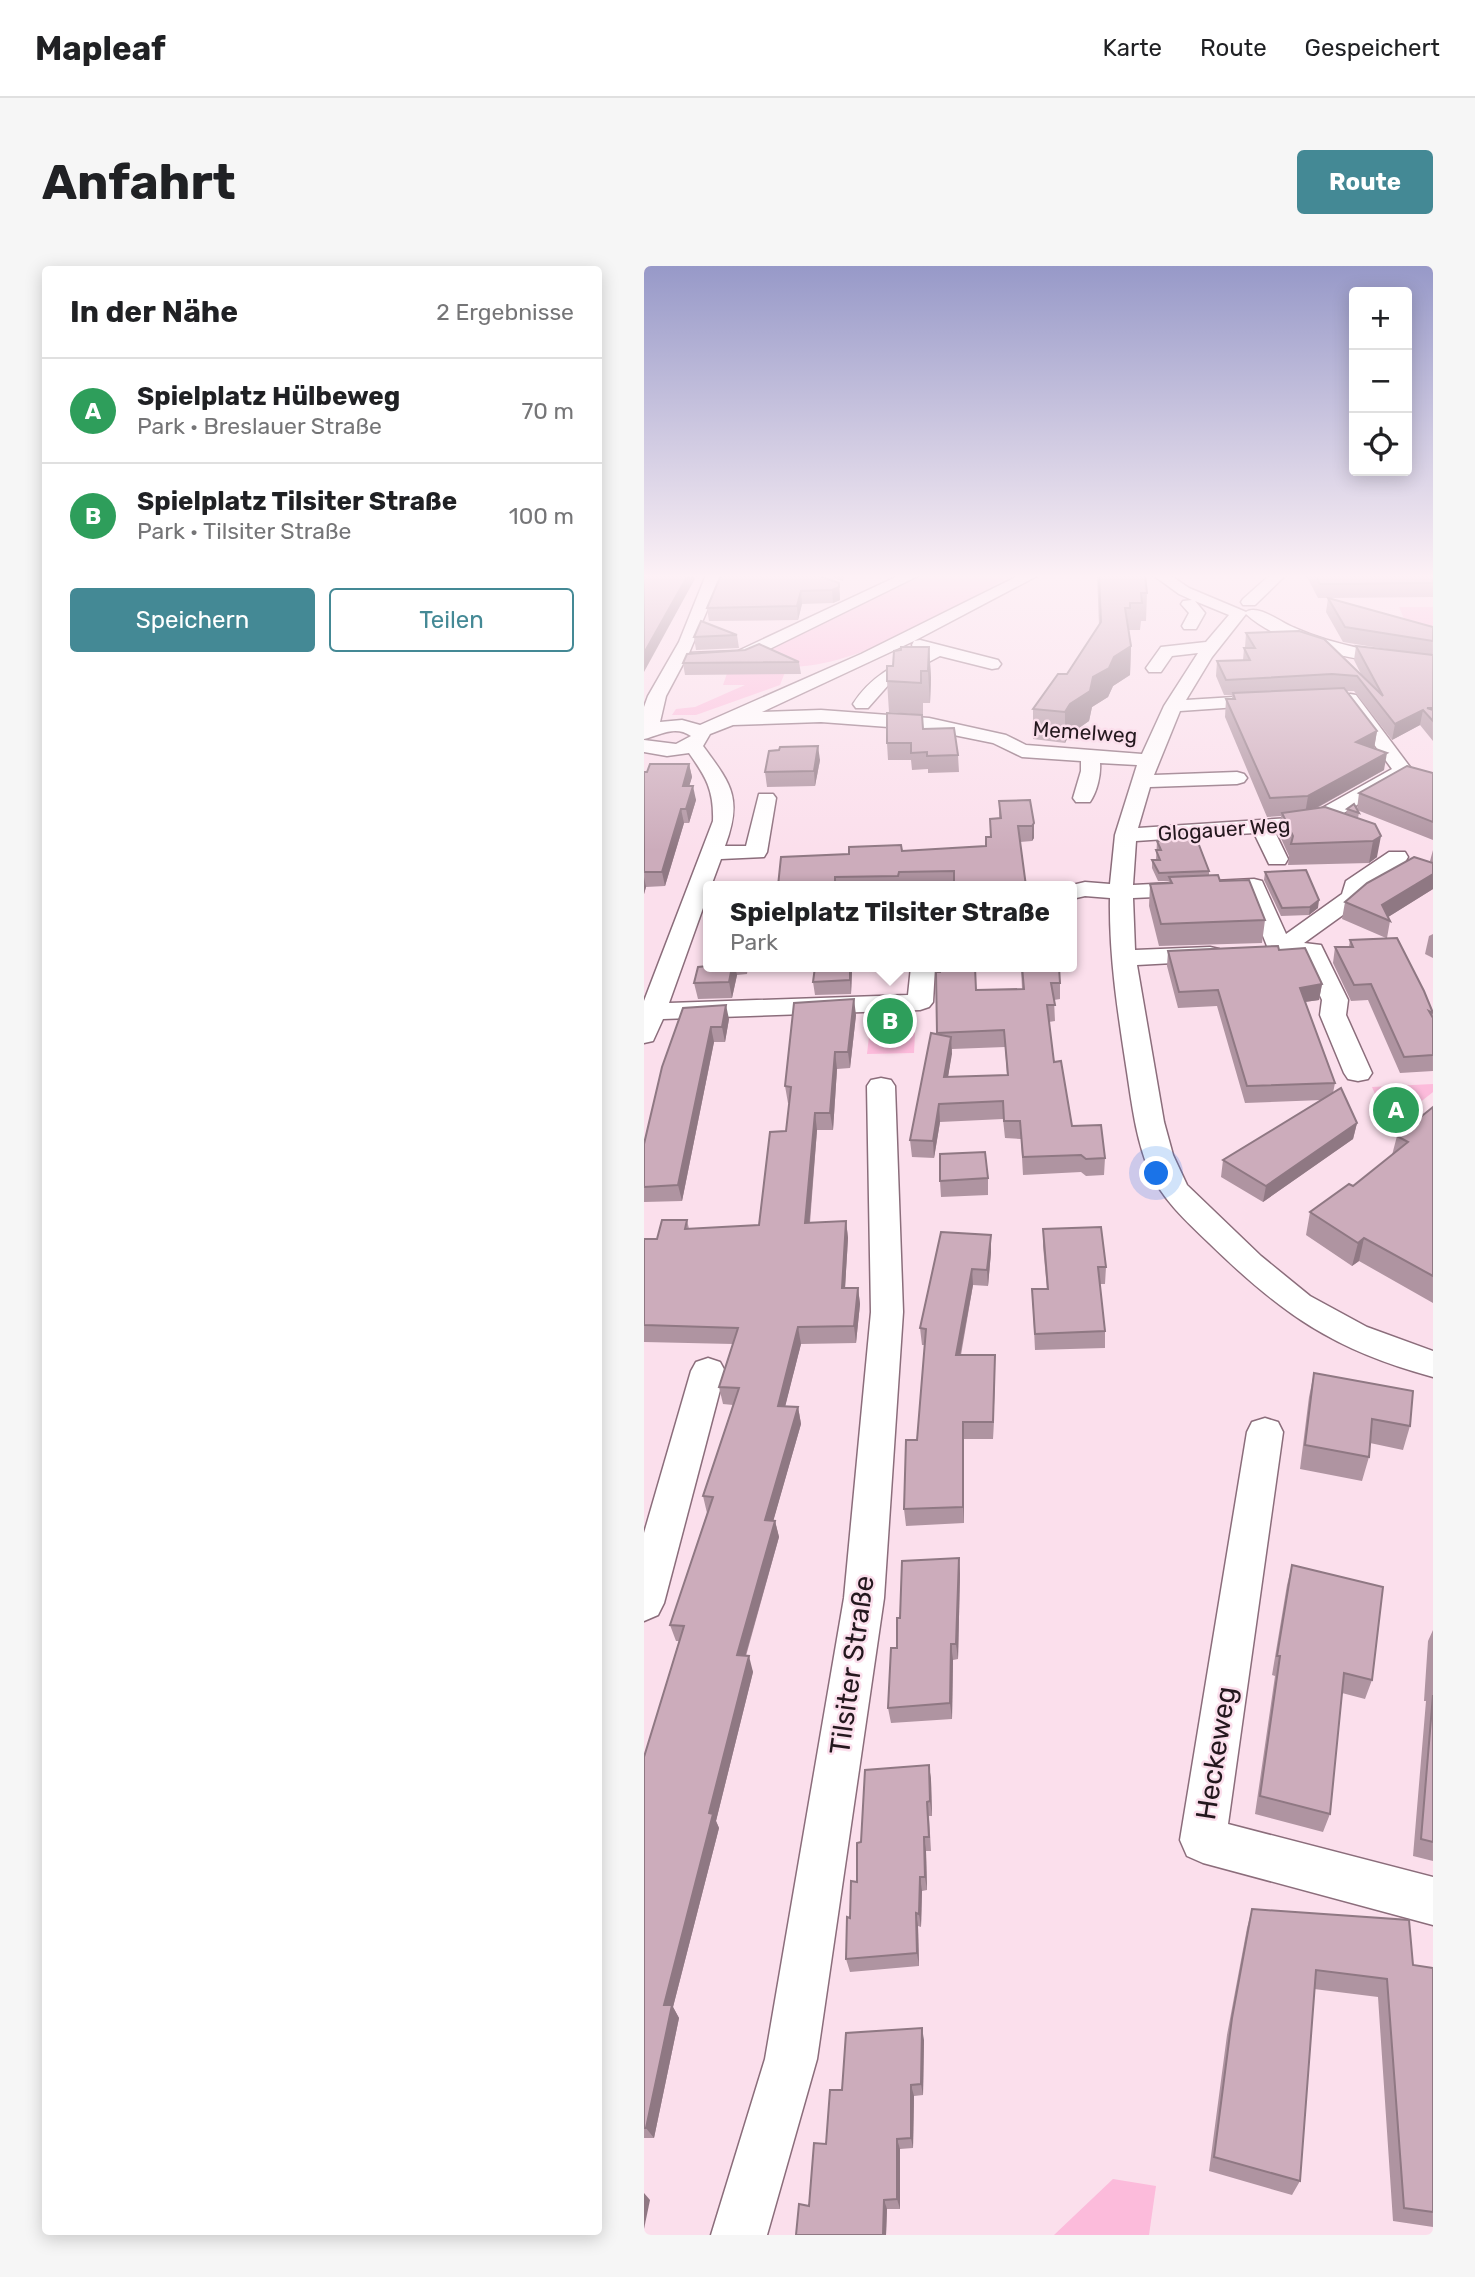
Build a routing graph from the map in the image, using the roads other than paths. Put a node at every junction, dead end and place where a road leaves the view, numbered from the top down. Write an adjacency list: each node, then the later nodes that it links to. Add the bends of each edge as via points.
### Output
1 (674, 667): 13 (street, via 651,713)
2 (845, 667): 5 (street)
3 (905, 667): 8 (street, via 870,689)
4 (1196, 667): 9 (street)
5 (813, 681): 10 (street, via 785,698); 14 (street, via 791,686)
6 (1330, 697): 17 (street, via 1353,702)
7 (1291, 699): 9 (street)
8 (862, 704)
9 (1172, 705): 16 (street)
10 (731, 719): 11 (street, Memelweg, via 821,716); 14 (street)
11 (906, 722): 12 (street); 15 (street, Memelweg, via 999,739 1022,751)
12 (923, 733)
13 (647, 741): 14 (street)
14 (693, 742): 27 (street, via 718,780 724,805 724,821)
15 (1090, 756): 16 (street, Memelweg); 22 (street)
16 (1147, 760): 20 (street)
17 (1402, 771): 19 (street); 23 (street, Glogauer Weg)
18 (1237, 778): 20 (street)
19 (1423, 779)
20 (1141, 781): 26 (street)
21 (766, 798): 27 (street, via 756,852)
22 (1083, 799)
23 (1322, 818): 24 (street, Glogauer Weg); 25 (street, Glogauer Weg)
24 (1262, 826): 26 (street, Glogauer Weg); 28 (street)
25 (1344, 826)
26 (1126, 835): 31 (street)
27 (713, 853): 37 (street)
28 (1277, 859)
29 (1419, 867): 32 (street, via 1393,849 1354,886 1353,897)
30 (1077, 891): 31 (street)
31 (1121, 892): 32 (street, via 1254,886); 35 (street)
32 (1282, 951): 33 (street); 38 (street, via 1312,950 1335,1000 1333,1015)
33 (1255, 952)
34 (1229, 954): 35 (street)
35 (1124, 958): 40 (street, via 1147,1103 1171,1184 1247,1261 1312,1313 1402,1357)
36 (922, 972): 37 (street, via 919,1002 782,1006)
37 (649, 1023)
38 (1358, 1073)
39 (881, 1086): 45 (street, Tilsiter Straße, via 887,1312 864,1598 792,2059)
40 (1433, 1364)
41 (708, 1371): 43 (street)
42 (1265, 1432): 44 (street, Heckeweg, via 1203,1840)
43 (644, 1603)
44 (1433, 1900)
45 (739, 2235)

